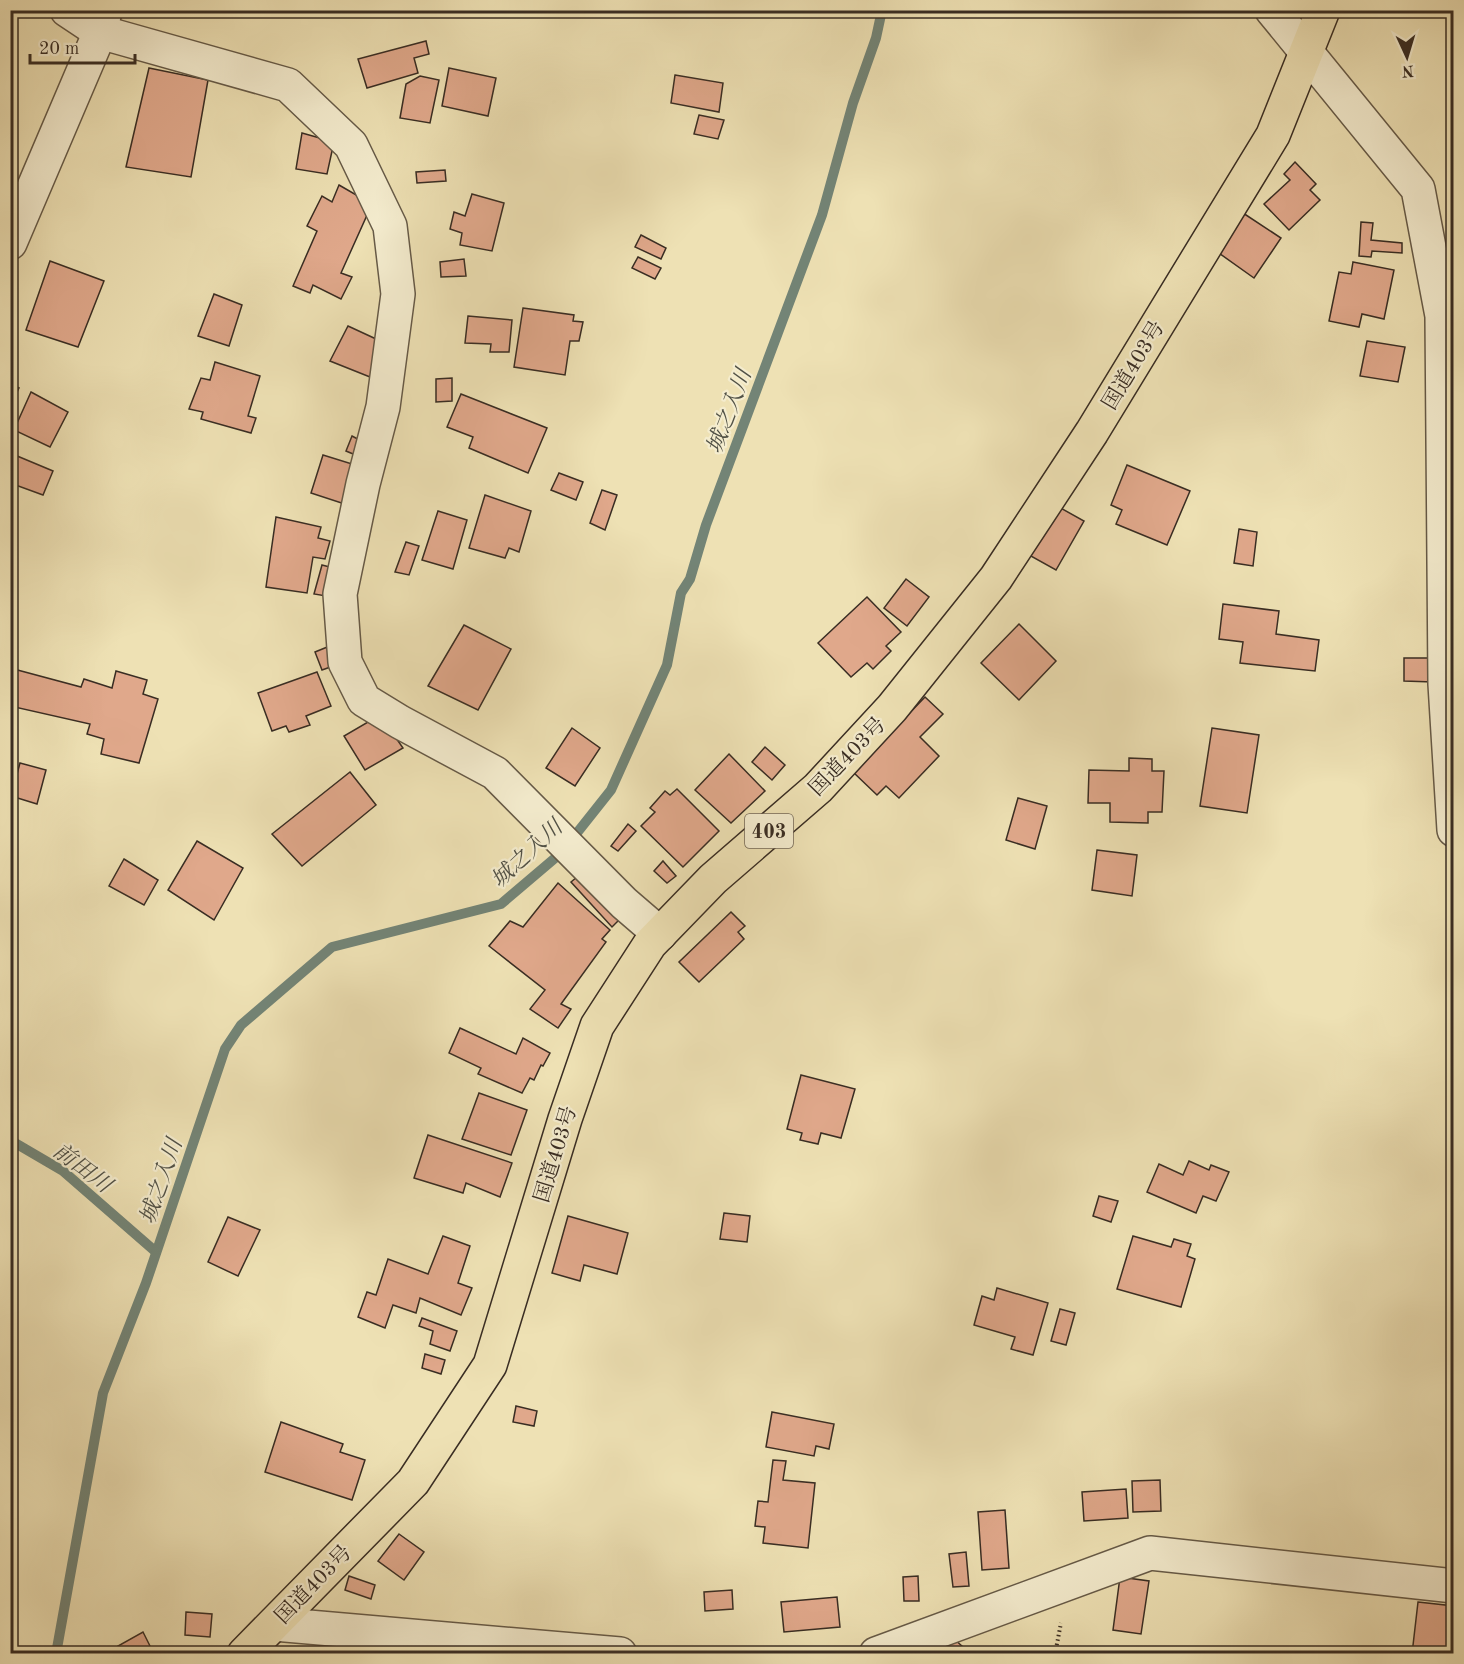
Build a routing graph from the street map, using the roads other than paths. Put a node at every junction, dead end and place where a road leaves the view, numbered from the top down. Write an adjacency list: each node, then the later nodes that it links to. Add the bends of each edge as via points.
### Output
1 (67, 10): 4 (street)
2 (1272, 10): 5 (street)
3 (1323, 10): 5 (highway, 国道403号 / 403)
4 (103, 21): 6 (street); 9 (street, via 288,85 351,145 390,226 398,294 383,407 340,594 345,662 364,700 495,774)
5 (1306, 54): 7 (street, via 1418,189 1442,316); 9 (highway, 国道403号 / 403, via 1273,135 1092,432 996,578 892,708 818,788 713,879)
6 (10, 243)
7 (1449, 684): 8 (street)
8 (1454, 830)
9 (660, 934): 11 (highway, 国道403号 / 403, via 597,1026 490,1365 413,1482)
10 (1454, 1586): 15 (street, via 1150,1553)
11 (274, 1624): 12 (street); 13 (highway, 国道403号 / 403)
12 (393, 1644): 14 (street)
13 (244, 1653)
14 (620, 1653)
15 (876, 1653)

